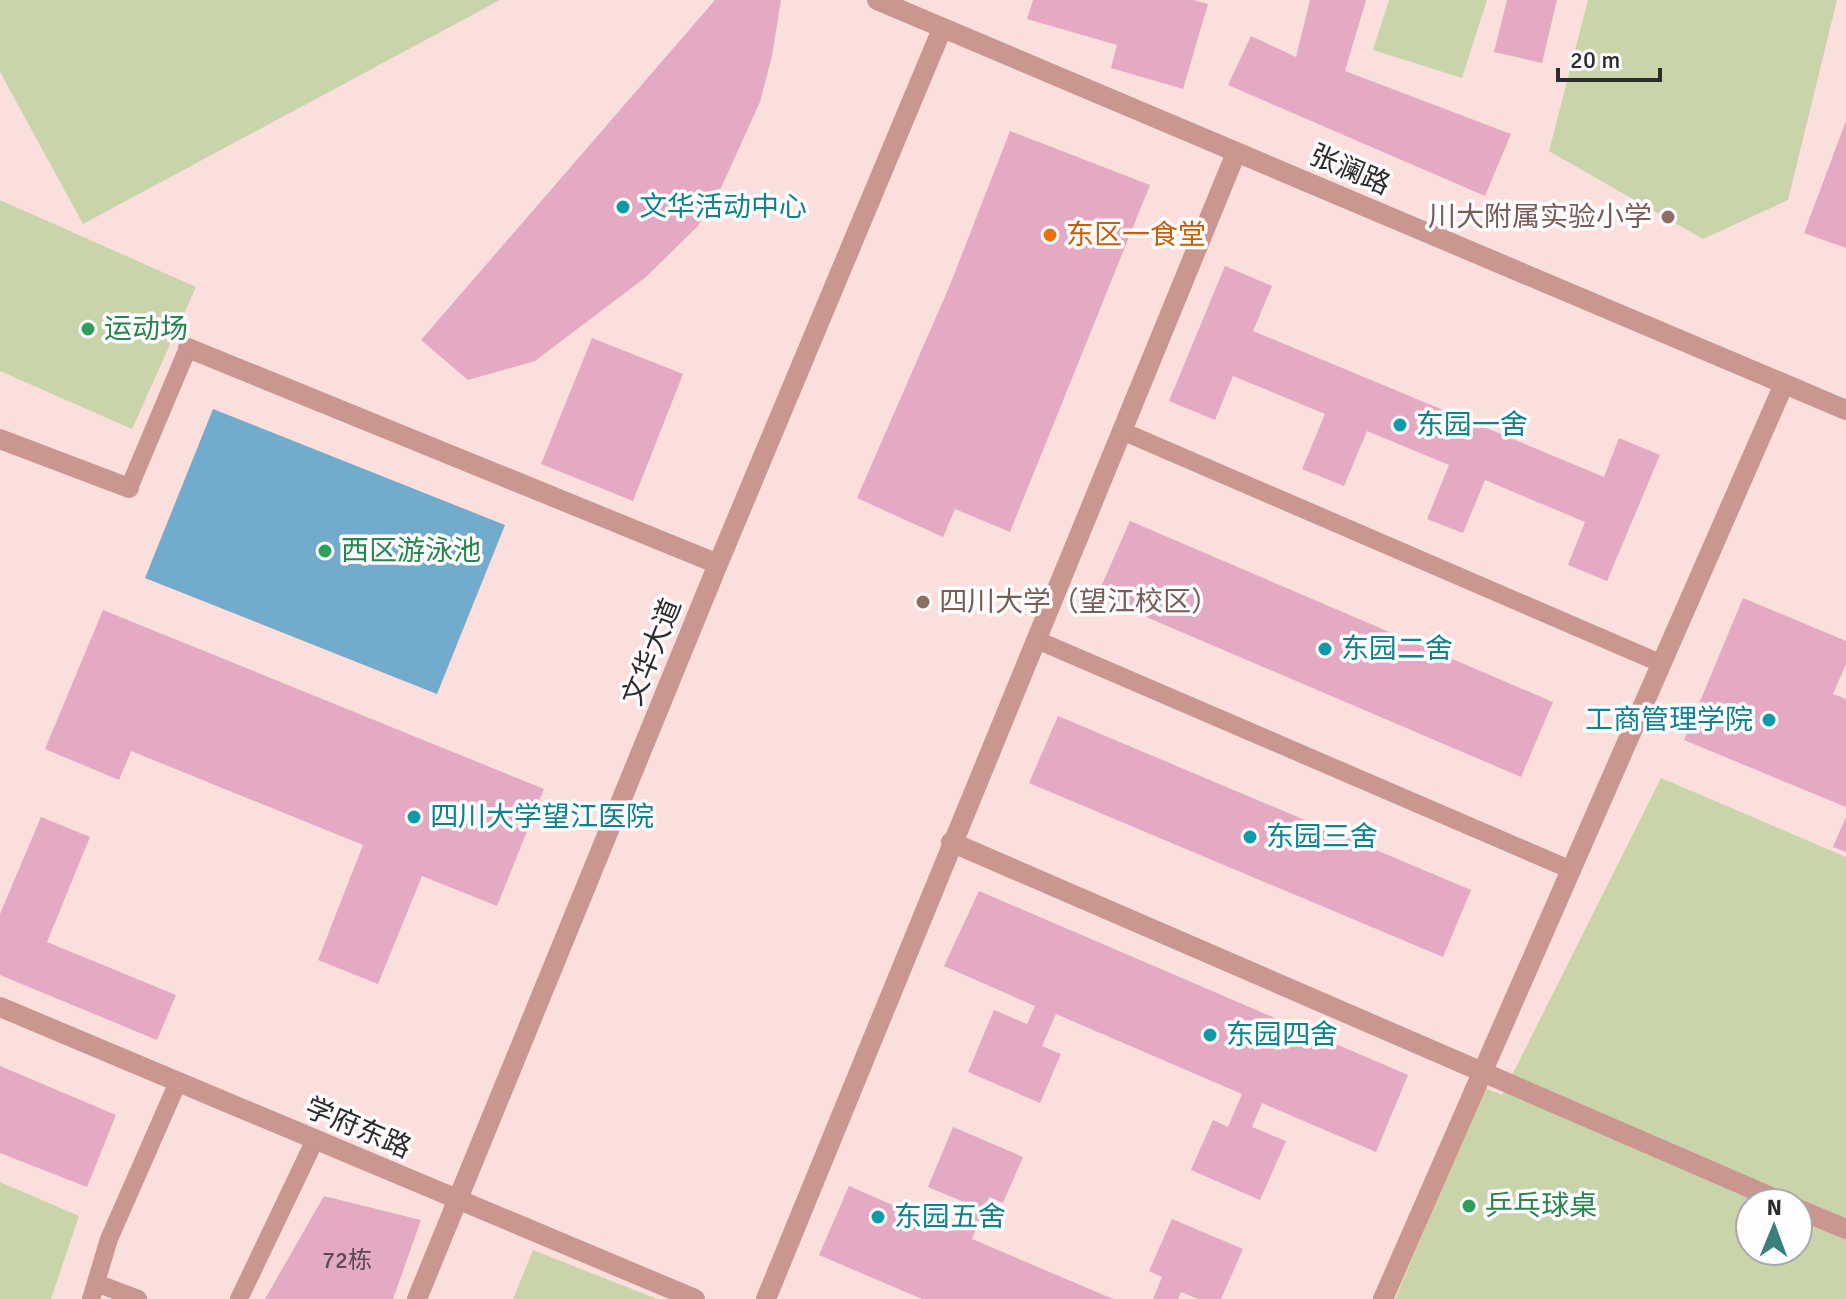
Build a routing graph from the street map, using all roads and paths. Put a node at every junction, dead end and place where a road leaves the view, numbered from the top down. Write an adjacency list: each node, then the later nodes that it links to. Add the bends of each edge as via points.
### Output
1 (877, 0): 2 (street, 张澜路)
2 (942, 29): 3 (street, 张澜路); 10 (street, 文华大道)
3 (1236, 153): 5 (street, 张澜路); 7 (street)
4 (188, 348): 9 (lane); 10 (street)
5 (1784, 384): 6 (street, 张澜路); 12 (street)
6 (1846, 410)
7 (1122, 431): 11 (street); 12 (lane)
8 (0, 439): 9 (street)
9 (129, 488)
10 (718, 564): 20 (street, 文华大道)
11 (1037, 640): 13 (street); 14 (lane)
12 (1660, 663): 14 (street)
13 (951, 842): 16 (street); 28 (street)
14 (1569, 869): 16 (street)
15 (0, 1007): 17 (street, 学府东路)
16 (1482, 1073): 19 (street); 29 (street)
17 (178, 1082): 18 (street, 学府东路); 23 (lane, via 109,1239)
18 (315, 1140): 20 (street, 学府东路); 25 (lane)
19 (1748, 1187)
20 (459, 1201): 26 (street, 文华大道); 27 (street, 学府东路)
21 (1814, 1216): 22 (street)
22 (1846, 1229)
23 (93, 1291): 24 (lane)
24 (138, 1299)
25 (239, 1299)
26 (417, 1299)
27 (695, 1299)
28 (766, 1299)
29 (1383, 1299)

